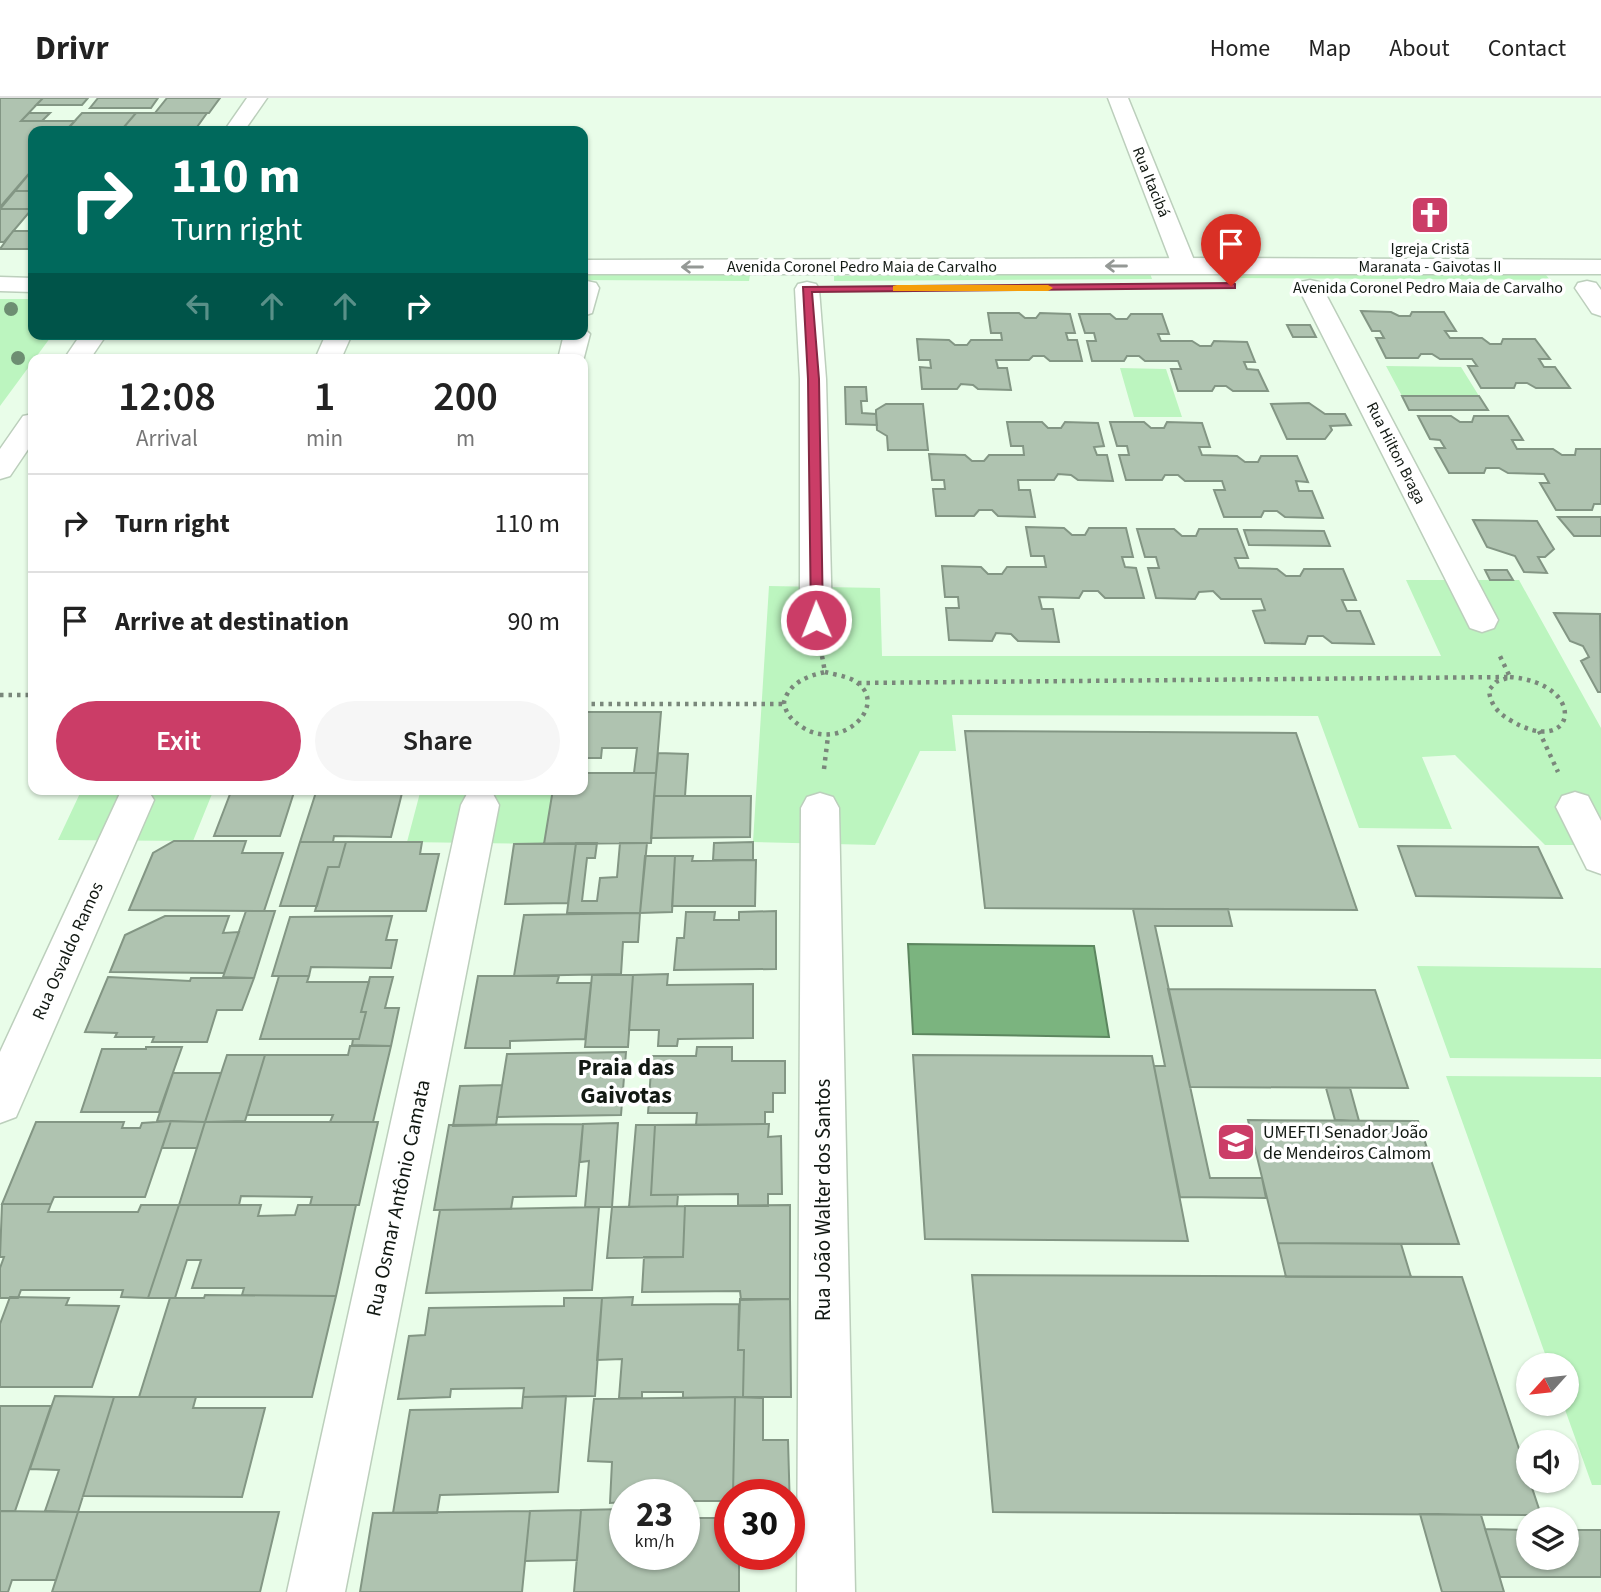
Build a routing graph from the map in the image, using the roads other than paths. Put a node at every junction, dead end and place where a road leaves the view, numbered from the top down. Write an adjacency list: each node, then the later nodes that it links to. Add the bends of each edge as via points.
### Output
1 (257, 98): 3 (street)
2 (1118, 98): 8 (street, Rua Itacibá)
3 (237, 126)
4 (0, 263): 5 (street)
5 (28, 263)
6 (1569, 267): 7 (street); 8 (street); 14 (street)
7 (1601, 267)
8 (1187, 276): 9 (street, Avenida Coronel Pedro Maia de Carvalho); 12 (street, Avenida Coronel Pedro Maia de Carvalho)
9 (807, 278): 13 (street, Avenida Coronel Pedro Maia de Carvalho); 17 (street)
10 (0, 284): 11 (street)
11 (28, 285)
12 (1310, 287): 14 (street, Avenida Coronel Pedro Maia de Carvalho); 18 (street, Rua Hilton Braga)
13 (588, 288)
14 (1596, 295)
15 (28, 429): 16 (street)
16 (0, 470)
17 (816, 620)
18 (1482, 620)
19 (135, 800): 24 (street, Rua Osvaldo Ramos)
20 (480, 805): 25 (street, Rua Osmar Antônio Camata)
21 (1575, 807): 23 (street)
22 (820, 808): 26 (street, Rua João Walter dos Santos)
23 (1601, 858)
24 (0, 1102)
25 (316, 1592)
26 (826, 1592)

